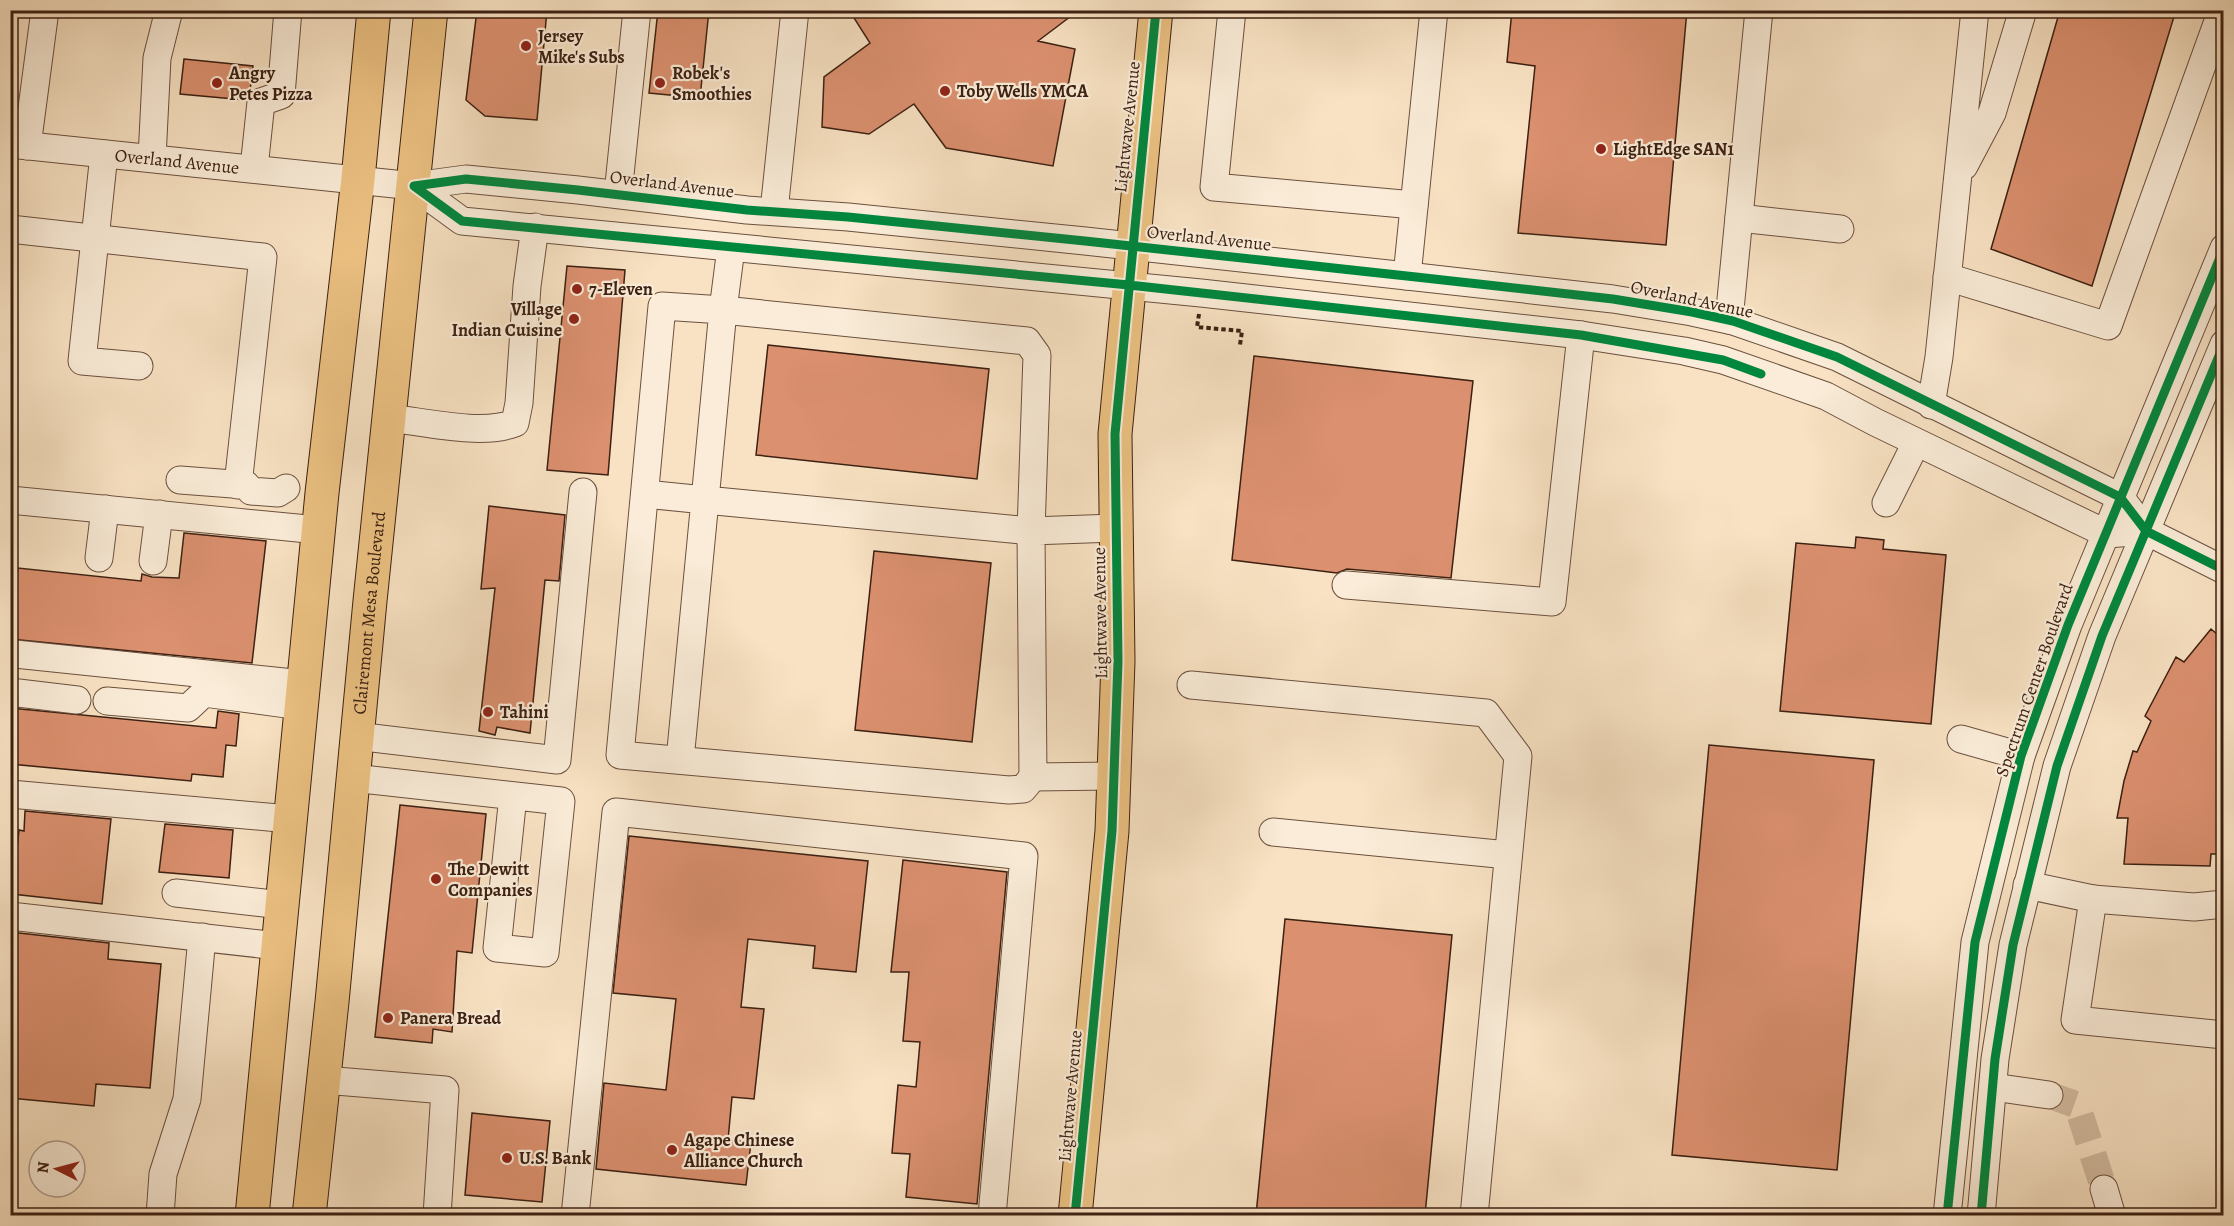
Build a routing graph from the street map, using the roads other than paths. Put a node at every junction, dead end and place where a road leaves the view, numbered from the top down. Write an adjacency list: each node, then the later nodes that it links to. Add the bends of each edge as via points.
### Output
1 (45, 10): 15 (street)
2 (169, 10): 17 (street, via 157,58)
3 (288, 10): 18 (street, via 281,95 261,102)
4 (374, 10): 20 (main road)
5 (431, 10): 21 (main road, Clairemont Mesa Boulevard)
6 (637, 10): 22 (street)
7 (795, 10): 24 (street)
8 (1156, 10): 30 (main road, Lightwave Avenue)
9 (1232, 10): 23 (street, via 1214,186)
10 (1434, 10): 23 (street)
11 (1759, 10): 25 (street)
12 (1975, 10): 19 (street)
13 (2023, 10): 19 (street, via 1992,113)
14 (2222, 12): 34 (street, via 2108,326)
15 (19, 145): 16 (street, Overland Avenue)
16 (104, 153): 17 (street, Overland Avenue); 29 (street)
17 (152, 158): 18 (street, Overland Avenue)
18 (254, 168): 20 (street, Overland Avenue)
19 (1957, 178): 34 (street)
20 (358, 179): 21 (street, Overland Avenue); 46 (main road)
21 (414, 186): 22 (street, Overland Avenue, via 466,179); 26 (street, Overland Avenue, via 462,221); 42 (main road, Clairemont Mesa Boulevard)
22 (618, 194): 24 (street, Overland Avenue)
23 (1414, 205): 33 (street)
24 (774, 212): 30 (street, Overland Avenue)
25 (1739, 218): 28 (street); 37 (street)
26 (535, 227): 31 (street, Overland Avenue); 42 (street, via 514,423 485,429)
27 (10, 229): 29 (street)
28 (1840, 229)
29 (94, 238): 40 (street, via 82,361); 45 (street, via 263,257)
30 (1132, 246): 33 (street, Overland Avenue); 35 (main road, Lightwave Avenue)
31 (731, 248): 35 (street, Overland Avenue); 36 (street)
32 (2223, 248): 49 (street, Spectrum Center Boulevard)
33 (1407, 276): 37 (street, Overland Avenue, via 1613,299)
34 (1947, 277): 41 (street)
35 (1129, 285): 38 (street, Overland Avenue); 55 (main road, Lightwave Avenue, via 1114,434)
36 (723, 310): 48 (street, via 662,306); 51 (street); 57 (street, via 1027,341 1037,355)
37 (1729, 320): 41 (street, Overland Avenue, via 1837,357)
38 (1581, 335): 43 (street, Overland Avenue, via 1723,360 1826,396); 63 (street, via 1552,602)
39 (2223, 344): 58 (street)
40 (139, 366)
41 (1931, 405): 49 (street, Overland Avenue)
42 (389, 418): 70 (main road, Clairemont Mesa Boulevard)
43 (1916, 442): 52 (street); 59 (street, Overland Avenue)
44 (180, 480): 45 (street)
45 (242, 485): 46 (street, via 251,491 278,493 286,488)
46 (322, 492): 56 (main road)
47 (583, 492): 70 (street, via 557,760)
48 (645, 494): 51 (street); 73 (street, via 620,755)
49 (2120, 497): 58 (street, Overland Avenue); 59 (street, Spectrum Center Boulevard)
50 (10, 500): 53 (street)
51 (705, 500): 57 (street); 73 (street)
52 (1886, 503)
53 (105, 509): 54 (street); 60 (street)
54 (159, 514): 56 (street); 61 (street)
55 (1115, 528): 57 (street); 74 (main road, Lightwave Avenue, via 1118,661)
56 (318, 530): 67 (main road)
57 (1031, 531): 75 (street)
58 (2146, 531): 59 (street); 62 (street, Overland Avenue); 82 (street, via 2102,636 2057,766)
59 (2107, 534): 72 (street, Spectrum Center Boulevard, via 2068,626)
60 (99, 558)
61 (153, 561)
62 (2223, 570)
63 (1346, 585)
64 (15, 654): 67 (street)
65 (1191, 685): 81 (street, via 1486,714 1518,756)
66 (10, 692): 68 (street)
67 (302, 695): 69 (street, via 204,693 188,708); 79 (main road)
68 (77, 700)
69 (107, 701)
70 (356, 736): 76 (main road, Clairemont Mesa Boulevard)
71 (1961, 739): 72 (street)
72 (2021, 756): 103 (street, Spectrum Center Boulevard, via 1975,942)
73 (680, 760): 75 (street, via 1010,790 1023,789)
74 (1114, 776): 75 (street); 101 (main road, Lightwave Avenue)
75 (1033, 777)
76 (353, 778): 78 (street); 91 (main road, Clairemont Mesa Boulevard)
77 (10, 794): 79 (street)
78 (513, 796): 78 (street, via 497,948 545,953 561,801)
79 (290, 819): 85 (main road)
80 (1273, 832): 81 (street)
81 (1508, 855): 102 (street)
82 (2027, 885): 84 (street); 92 (street, via 2013,945)
83 (176, 893): 85 (street)
84 (2093, 898): 86 (street, via 2194,907); 90 (street, via 2075,1020)
85 (282, 904): 89 (main road)
86 (2223, 904)
87 (10, 916): 88 (street)
88 (202, 937): 89 (street); 95 (street, via 188,1099 163,1174)
89 (278, 945): 96 (main road)
90 (2223, 1035)
91 (324, 1080): 97 (main road, Clairemont Mesa Boulevard); 98 (street, via 445,1090)
92 (1993, 1087): 93 (street); 104 (street)
93 (2049, 1095)
94 (2104, 1189): 105 (street)
95 (160, 1215)
96 (252, 1215)
97 (309, 1215)
98 (436, 1215)
99 (574, 1215): 100 (street, via 616,812 1024,856)
100 (992, 1215)
101 (1075, 1215)
102 (1474, 1215)
103 (1947, 1215)
104 (1981, 1215)
105 (2112, 1215)

